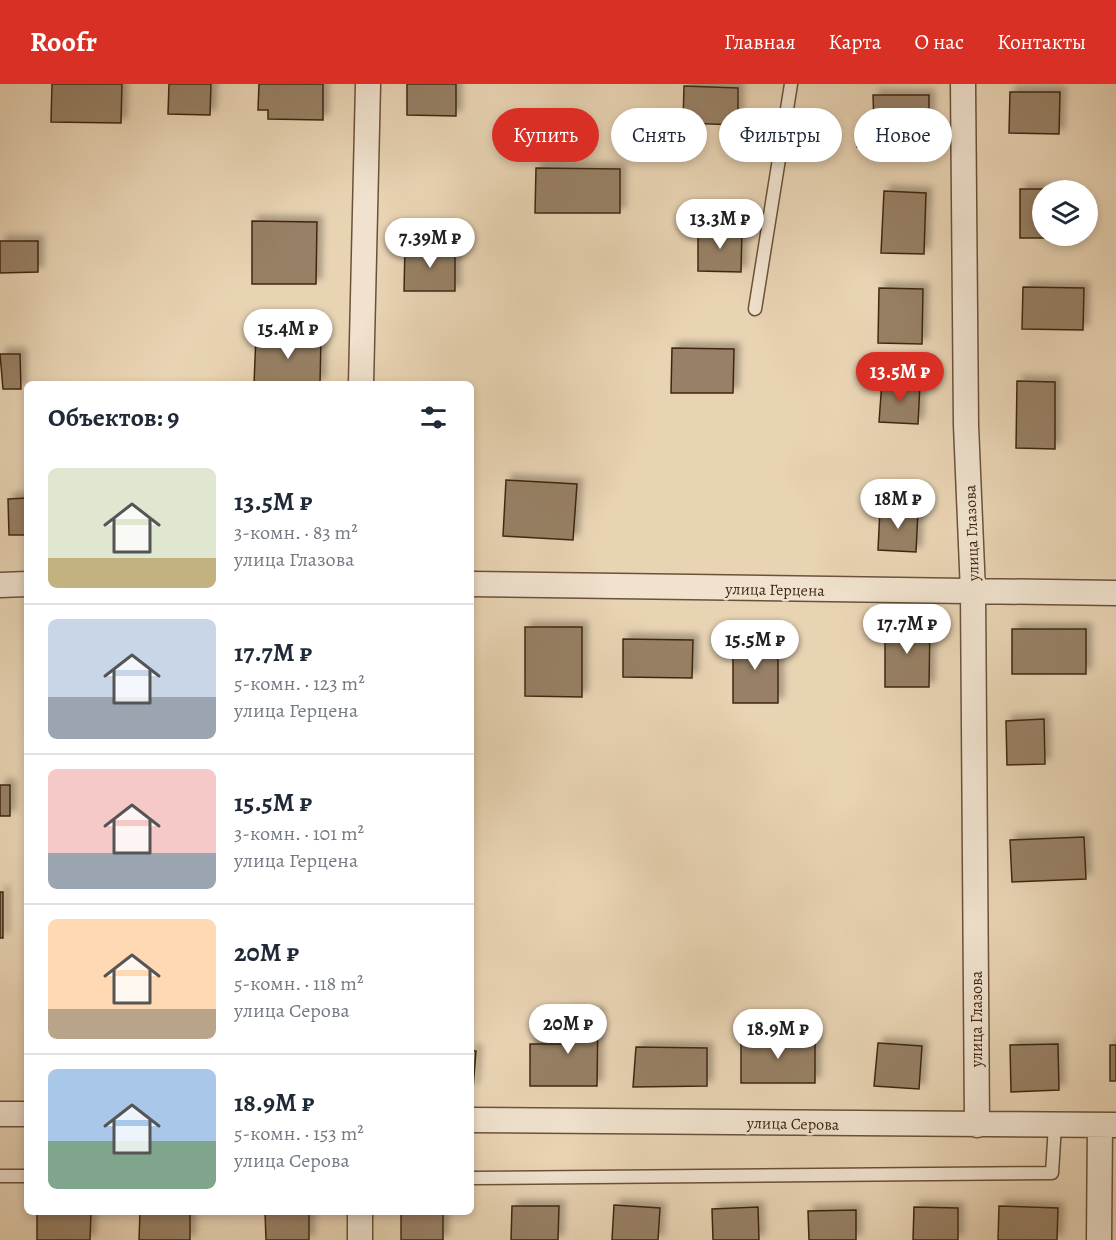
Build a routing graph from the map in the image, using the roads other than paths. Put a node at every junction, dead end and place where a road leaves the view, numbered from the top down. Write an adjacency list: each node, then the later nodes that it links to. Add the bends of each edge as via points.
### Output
1 (368, 84): 5 (street)
2 (791, 84): 4 (lane)
3 (963, 84): 9 (street, улица Глазова, via 966,425)
4 (755, 309)
5 (361, 381)
6 (24, 584): 8 (street)
7 (474, 584): 9 (street, улица Герцена)
8 (0, 585)
9 (973, 592): 10 (street, улица Герцена); 14 (street, улица Глазова)
10 (1116, 593)
11 (0, 1114): 12 (street)
12 (24, 1114)
13 (474, 1120): 14 (street, улица Серова)
14 (977, 1125): 15 (street, улица Серова)
15 (1055, 1125): 16 (street, улица Серова); 19 (lane, via 1052,1173)
16 (1108, 1125): 22 (street)
17 (0, 1176): 18 (lane)
18 (24, 1176)
19 (474, 1178)
20 (360, 1215): 21 (street)
21 (360, 1240)
22 (1099, 1240)

